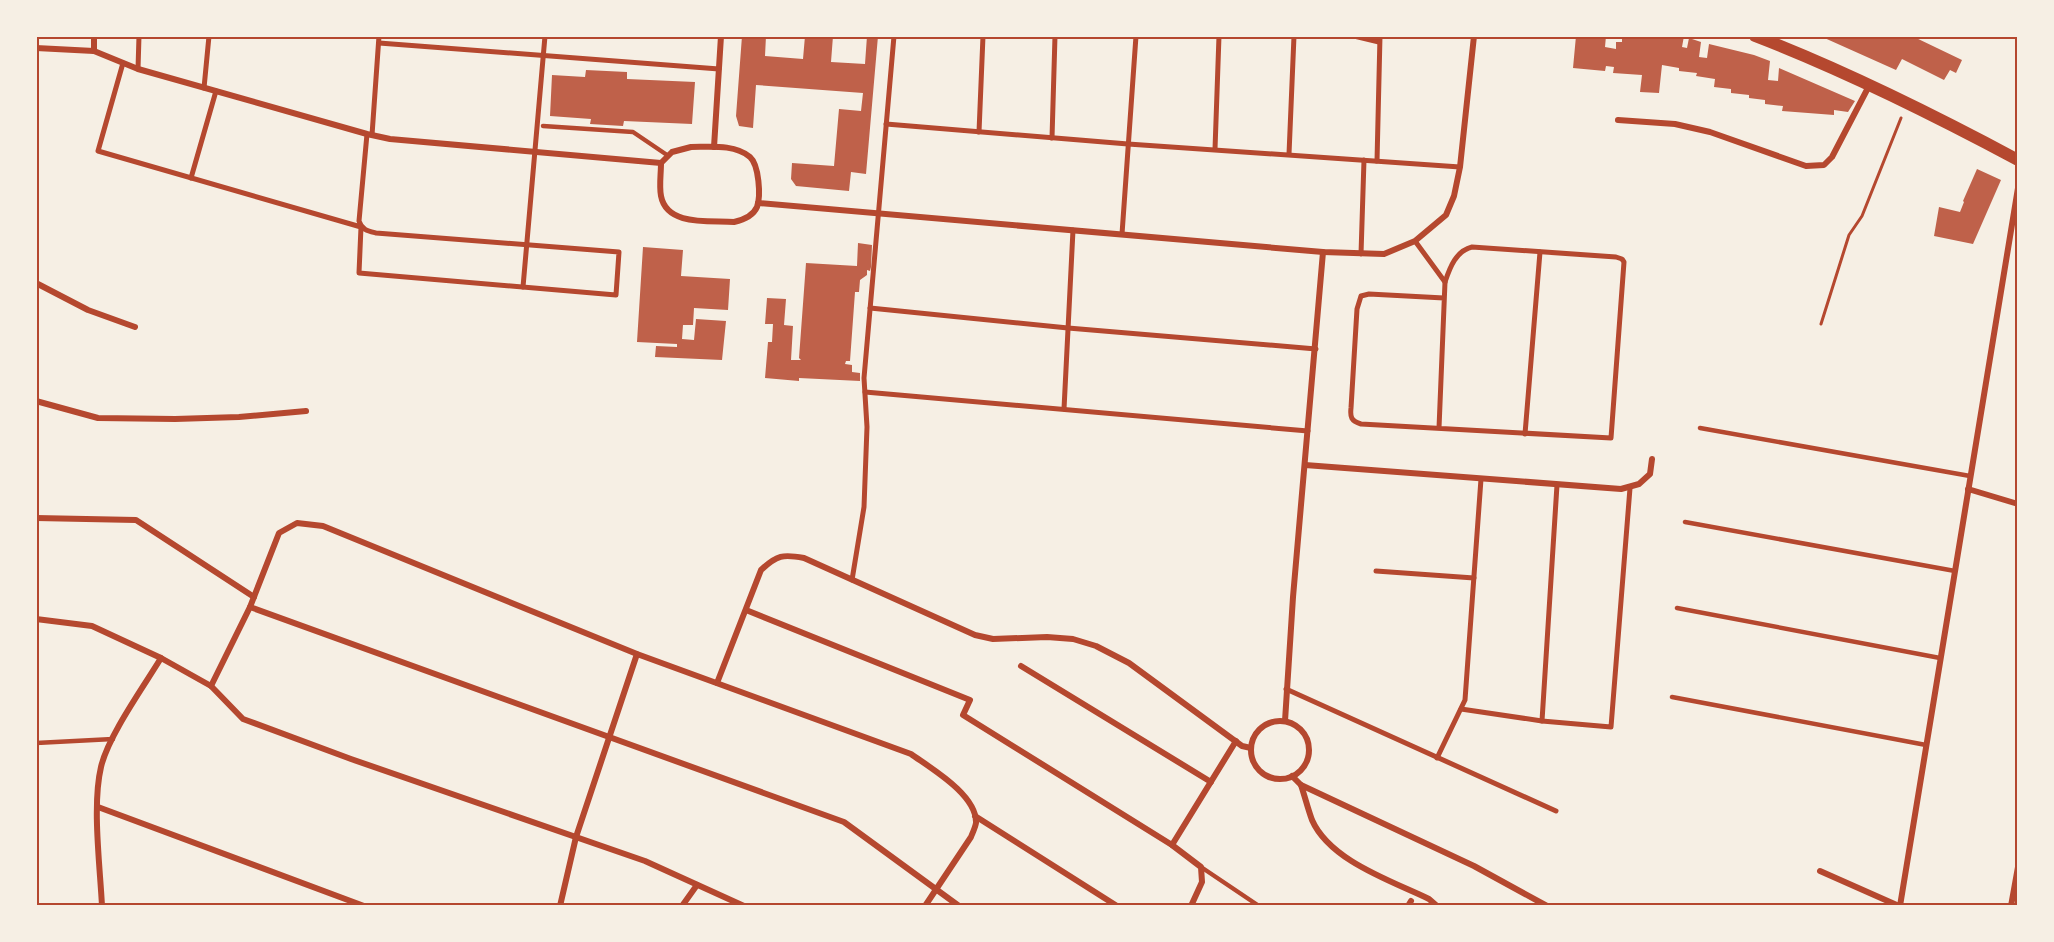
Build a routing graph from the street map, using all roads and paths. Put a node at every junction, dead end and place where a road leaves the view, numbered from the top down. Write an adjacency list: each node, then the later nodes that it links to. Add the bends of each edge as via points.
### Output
1 (94, 36): 19 (street)
2 (139, 36): 22 (street)
3 (209, 36): 25 (street)
4 (379, 36): 17 (street)
5 (545, 36): 20 (street)
6 (721, 36): 23 (street)
7 (894, 36): 29 (street)
8 (982, 36): 31 (street)
9 (1055, 36): 33 (street)
10 (1136, 36): 34 (street)
11 (1219, 36): 36 (street)
12 (1294, 36): 38 (street)
13 (1354, 36): 16 (street)
14 (1474, 36): 44 (street)
15 (1755, 36): 24 (main road)
16 (1379, 39): 42 (street)
17 (379, 43): 20 (street); 32 (street)
18 (36, 48): 19 (street)
19 (94, 51): 21 (street)
20 (543, 57): 23 (street); 37 (street)
21 (123, 63): 22 (street); 45 (street, via 98,152)
22 (138, 69): 25 (street)
23 (719, 69): 35 (street)
24 (1870, 83): 28 (street, via 1832,157 1824,165 1806,166 1710,132 1675,124); 41 (main road)
25 (204, 88): 26 (street)
26 (216, 91): 32 (street); 45 (street)
27 (1901, 118): 62 (path, via 1862,216 1848,235)
28 (1618, 120)
29 (886, 124): 31 (street); 48 (street)
30 (543, 126): 39 (lane, via 633,132)
31 (978, 132): 33 (street)
32 (369, 135): 37 (street); 49 (street)
33 (1052, 138): 34 (street)
34 (1128, 144): 36 (street); 51 (street)
35 (714, 147): 39 (street, via 691,147); 47 (street, via 739,150 755,163)
36 (1215, 149): 38 (street)
37 (535, 152): 43 (street); 53 (street)
38 (1289, 154): 40 (street)
39 (667, 155): 43 (street)
40 (1364, 160): 42 (street); 56 (street)
41 (2018, 160)
42 (1377, 161): 44 (street)
43 (661, 163): 47 (street, via 661,196 675,216 734,222 747,218)
44 (1460, 167): 52 (street, via 1446,215)
45 (191, 178): 49 (street)
46 (2018, 188): 76 (street)
47 (758, 203): 48 (street)
48 (878, 213): 50 (street); 61 (street)
49 (361, 227): 53 (street, via 376,233); 59 (street, via 359,273)
50 (1072, 230): 51 (street); 64 (street)
51 (1122, 234): 54 (street)
52 (1415, 241): 56 (street, via 1384,254); 57 (street)
53 (526, 245): 59 (street); 59 (street, via 619,252 616,296)
54 (1323, 252): 56 (street); 65 (street)
55 (1540, 252): 57 (street, via 1464,249); 73 (street); 73 (street, via 1616,257 1624,262 1611,438)
56 (1361, 254)
57 (1445, 282): 60 (street)
58 (36, 283): 63 (street, via 88,310)
59 (523, 287)
60 (1444, 298): 70 (street); 70 (street, via 1361,296 1350,418 1361,424)
61 (870, 308): 64 (street); 66 (street)
62 (1821, 324)
63 (135, 327)
64 (1068, 328): 65 (street); 68 (street)
65 (1316, 350): 72 (street)
66 (865, 392): 68 (street); 87 (street, via 864,507)
67 (36, 401): 69 (street, via 98,418 185,419)
68 (1064, 409): 72 (street)
69 (306, 411)
70 (1439, 428): 73 (street)
71 (1700, 428): 76 (lane)
72 (1308, 431): 75 (street)
73 (1525, 434)
74 (1652, 459): 79 (street, via 1650,474)
75 (1305, 465): 77 (street); 99 (street)
76 (1970, 476): 80 (street)
77 (1481, 479): 78 (street); 86 (street)
78 (1557, 485): 79 (street); 103 (street)
79 (1629, 488): 103 (street, via 1611,727)
80 (1968, 489): 81 (street); 85 (street)
81 (2018, 504)
82 (36, 518): 88 (street, via 136,520)
83 (1685, 522): 85 (lane)
84 (1376, 571): 86 (street)
85 (1955, 571): 95 (street)
86 (1474, 578): 101 (street, via 1465,700)
87 (852, 580): 91 (street, via 804,558 774,558 761,570); 106 (street, via 975,635 993,639 1073,639 1096,646 1129,663)
88 (254, 597): 89 (street); 93 (street, via 279,533 297,523 323,526)
89 (250, 607): 98 (street); 104 (street)
90 (1677, 608): 95 (lane)
91 (746, 610): 97 (street); 118 (street, via 970,700 963,715)
92 (36, 619): 94 (street, via 92,626)
93 (637, 654): 97 (street); 104 (street)
94 (161, 658): 98 (street); 105 (street)
95 (1940, 658): 108 (street)
96 (1021, 666): 112 (street)
97 (717, 683): 116 (street, via 911,754 948,780 968,800)
98 (211, 686): 117 (street, via 243,719)
99 (1286, 689): 102 (street); 110 (street)
100 (1672, 697): 108 (lane)
101 (1461, 709): 103 (street); 110 (street)
102 (1285, 721): 109 (street, via 1264,726); 111 (street, via 1303,731 1310,750 1308,760)
103 (1542, 721)
104 (610, 736): 117 (street); 123 (street, via 844,822)
105 (113, 739): 107 (lane); 114 (street, via 101,767)
106 (1236, 741): 109 (street); 112 (street)
107 (36, 743)
108 (1926, 745): 136 (street)
109 (1251, 748): 111 (street, via 1257,768 1265,774 1274,778)
110 (1437, 758): 115 (street)
111 (1292, 776): 113 (street)
112 (1211, 782): 118 (street)
113 (1301, 785): 134 (street, via 1313,822 1332,847); 135 (street, via 1474,866)
114 (98, 807): 124 (street); 125 (street)
115 (1556, 811)
116 (975, 816): 123 (street, via 971,837); 131 (street)
117 (576, 837): 122 (street, via 645,861); 126 (street)
118 (1172, 845): 119 (street)
119 (1201, 867): 132 (street, via 1202,882); 133 (lane)
120 (2018, 867): 137 (street)
121 (1820, 871): 136 (street)
122 (697, 885): 127 (street); 128 (street)
123 (935, 890): 129 (street); 130 (street)
124 (104, 905)
125 (364, 906)
126 (560, 906)
127 (682, 906)
128 (744, 906)
129 (925, 906)
130 (960, 906)
131 (1118, 906)
132 (1191, 906)
133 (1259, 906)
134 (1437, 906)
135 (1547, 906)
136 (1899, 906)
137 (2011, 906)

